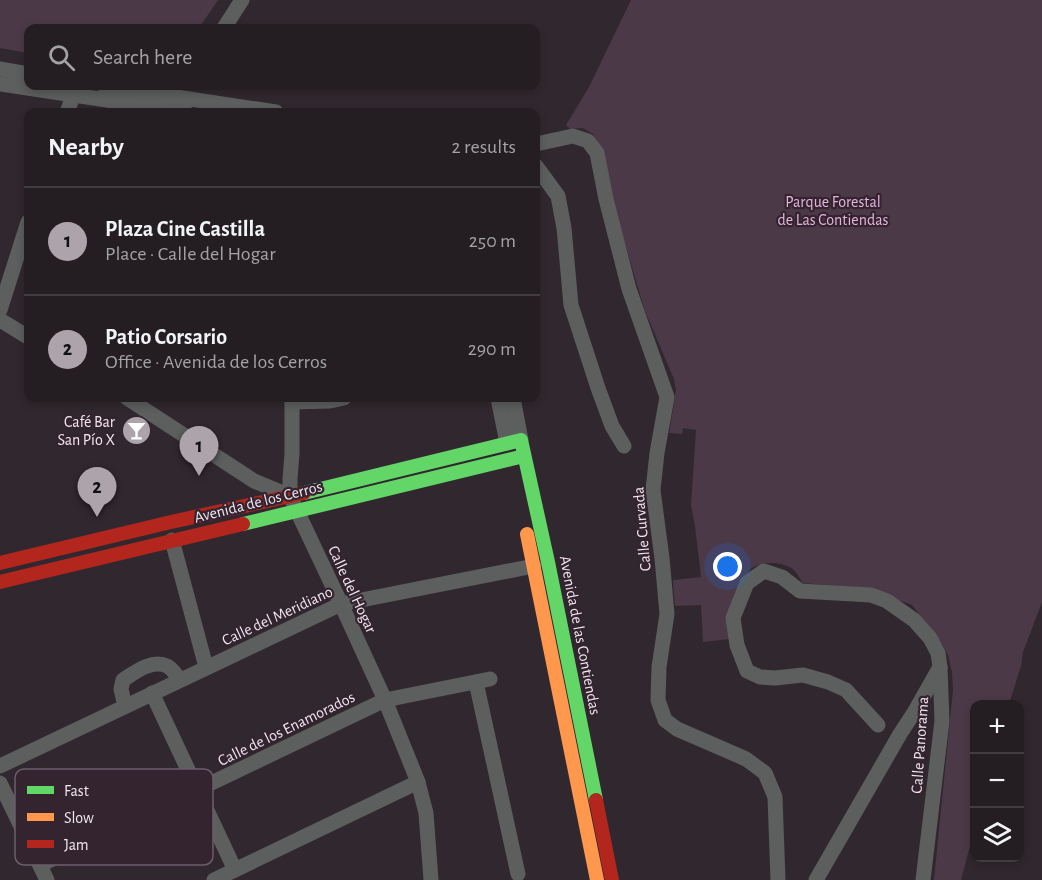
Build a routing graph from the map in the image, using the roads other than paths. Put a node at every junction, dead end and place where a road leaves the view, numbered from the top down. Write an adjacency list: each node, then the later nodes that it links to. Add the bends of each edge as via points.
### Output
1 (242, 0): 2 (street)
2 (227, 24)
3 (0, 69): 4 (street)
4 (24, 73)
5 (0, 84): 6 (street)
6 (24, 86)
7 (124, 90): 9 (street)
8 (75, 91): 9 (street); 10 (street)
9 (183, 102): 11 (street)
10 (69, 108)
11 (239, 108)
12 (540, 143): 59 (street, Calle Curvada, via 573,136 588,141 597,153 629,289 667,397 653,490 667,614 658,700 665,720 677,729 746,759 765,773 775,797)
13 (540, 171): 22 (street, via 558,196 571,305 612,427)
14 (24, 235): 15 (street)
15 (0, 310)
16 (0, 320): 17 (street)
17 (24, 335)
18 (133, 402): 25 (street)
19 (292, 402): 24 (street)
20 (499, 402): 23 (street, Avenida de las Contiendas)
21 (513, 402): 23 (street, Avenida de las Contiendas)
22 (624, 446)
23 (515, 453): 26 (street, Avenida de los Cerros); 27 (street, Avenida de los Cerros); 58 (street, Avenida de las Contiendas, via 548,562)
24 (290, 474): 25 (street, via 279,483); 26 (street); 27 (street)
25 (254, 481): 27 (street); 28 (street, Avenida de los Cerros)
26 (313, 490): 27 (street, Avenida de los Cerros)
27 (293, 503): 28 (street, Avenida de los Cerros); 30 (street, Avenida de los Cerros); 34 (street, Calle del Hogar)
28 (251, 505): 31 (street, Avenida de los Cerros)
29 (525, 522): 32 (street, Avenida de las Contiendas)
30 (172, 540): 33 (street, Avenida de los Cerros); 35 (street)
31 (0, 563)
32 (534, 566): 34 (street, Calle del Meridiano); 57 (street, Avenida de las Contiendas)
33 (0, 582)
34 (341, 604): 35 (street, Calle del Meridiano); 39 (street, Calle del Hogar)
35 (206, 667): 37 (street, Calle del Meridiano)
36 (940, 667): 41 (street); 42 (street, Calle Panorama); 43 (street, Calle Panorama, via 930,638 914,620 886,601 871,595 800,591 782,577 764,571 747,583 733,618 736,645 747,671 760,677 803,675 828,682 846,690)
37 (180, 680): 38 (street, Calle del Meridiano); 40 (street, via 169,666 157,663 140,669 123,680)
38 (152, 693): 40 (street, Calle del Meridiano); 45 (street)
39 (385, 700): 46 (street, Calle del Hogar); 48 (street, Calle de los Enamorados); 53 (street, Calle de los Enamorados, via 483,681)
40 (125, 706): 44 (street, Calle del Meridiano)
41 (915, 711): 42 (street, via 931,708); 60 (street)
42 (942, 721): 61 (street, Calle Panorama)
43 (878, 725)
44 (0, 766)
45 (188, 769)
46 (418, 782): 52 (street); 56 (street, Calle del Hogar, via 426,813)
47 (0, 783): 49 (street)
48 (213, 783)
49 (15, 814)
50 (213, 827): 52 (street)
51 (40, 865): 54 (street)
52 (232, 874): 55 (street)
53 (518, 874)
54 (47, 880)
55 (214, 880)
56 (431, 880)
57 (597, 880)
58 (612, 880)
59 (778, 880)
60 (816, 880)
61 (923, 880)

